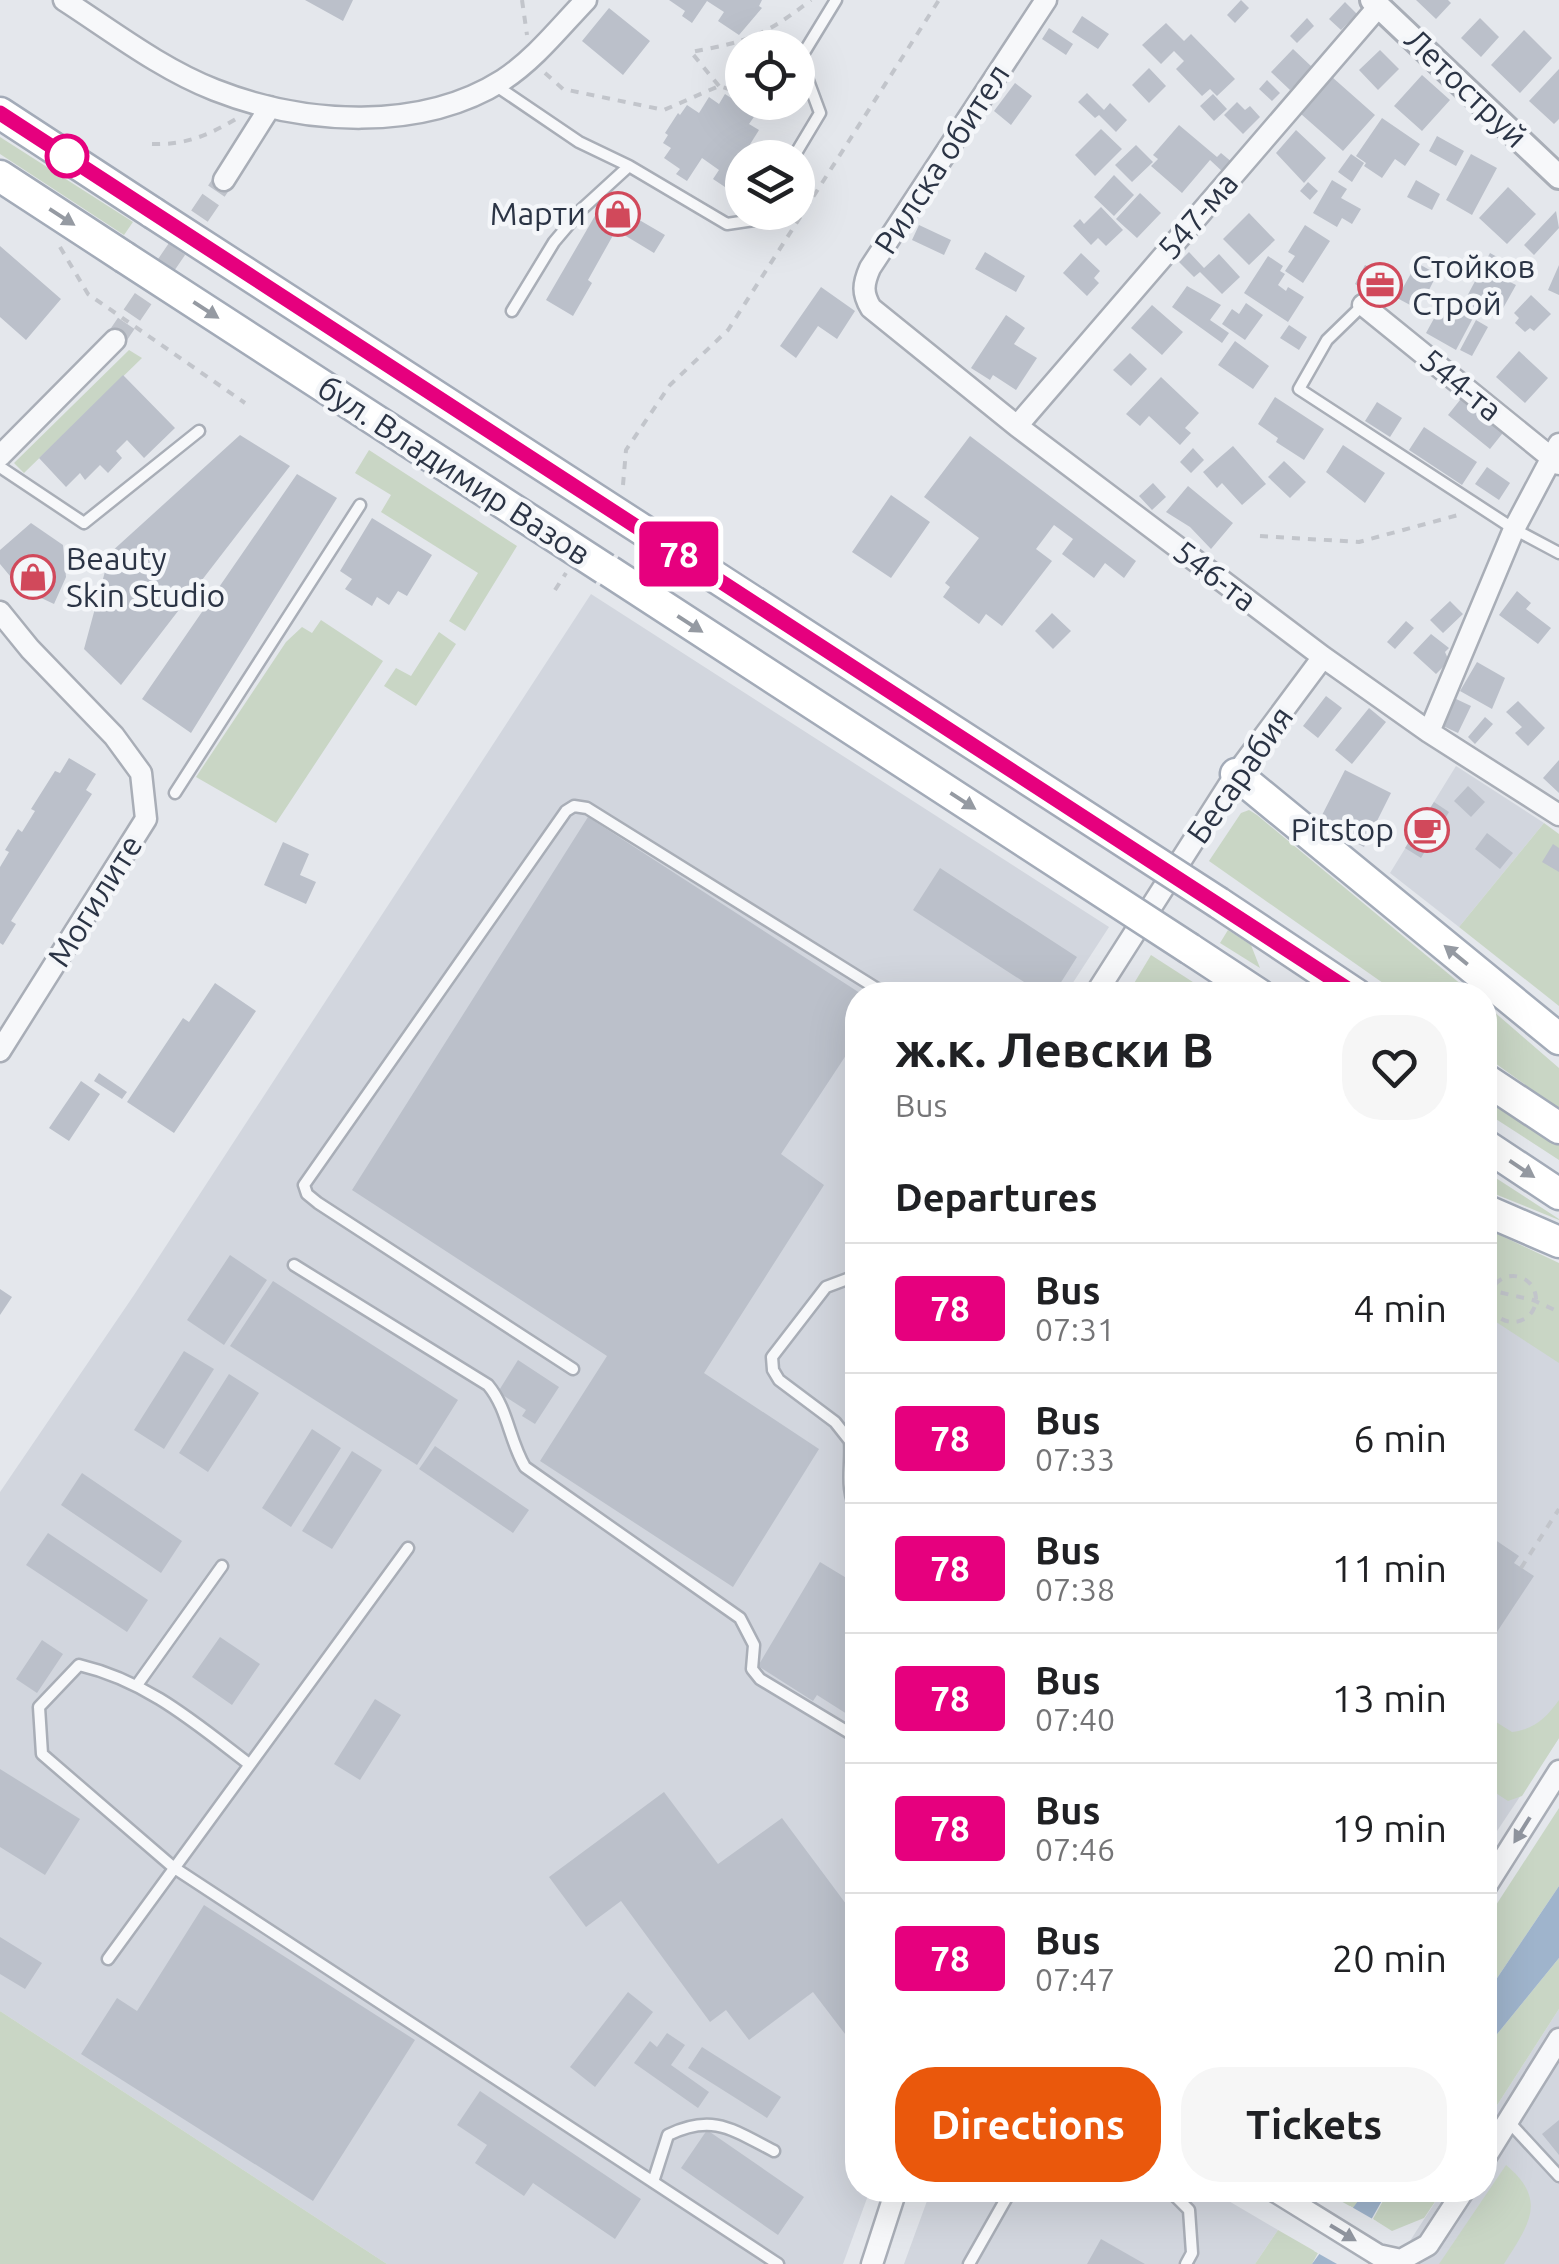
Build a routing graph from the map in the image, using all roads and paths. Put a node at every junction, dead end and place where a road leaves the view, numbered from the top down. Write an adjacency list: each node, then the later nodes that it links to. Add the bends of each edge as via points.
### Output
1 (64, 0): 13 (street, via 213,90)
2 (522, 0): 9 (path)
3 (586, 0): 9 (street)
4 (810, 0): 11 (path, via 745,42 690,52)
5 (836, 0): 16 (lane, via 800,59 820,114)
6 (938, 0): 34 (path, via 728,330 678,376 626,450)
7 (1046, 0): 26 (street, Рилска обител, via 870,268 864,296)
8 (1376, 3): 20 (street, Летоструй); 29 (street, 547-ма)
9 (530, 58): 10 (street); 11 (path, via 564,90 664,110)
10 (494, 85): 13 (street, via 457,104 415,114 347,117); 18 (lane, via 578,142)
11 (719, 86): 12 (path)
12 (725, 88)
13 (270, 107): 21 (street)
14 (0, 113): 51 (main road, бул. Владимир Вазов, bridge)
15 (235, 119): 17 (path, via 191,142)
16 (804, 140)
17 (152, 144)
18 (630, 166): 22 (lane); 25 (lane, via 554,242)
19 (0, 176): 50 (main road, бул. Владимир Вазов, one-way to 50, bridge)
20 (1559, 177)
21 (224, 180)
22 (725, 223)
23 (58, 243): 28 (path, via 88,294)
24 (1364, 305): 32 (street, 544-та); 37 (lane, via 1328,340 1299,389)
25 (512, 311)
26 (882, 319): 29 (street, 546-та)
27 (116, 340): 31 (street)
28 (246, 403)
29 (1017, 426): 43 (street, 546-та)
30 (200, 431): 33 (lane, via 84,523)
31 (0, 456)
32 (1557, 456): 37 (street)
33 (0, 468)
34 (622, 487)
35 (360, 505): 46 (lane)
36 (1464, 514): 38 (path, via 1360,542)
37 (1514, 529): 39 (lane); 44 (street)
38 (1260, 536)
39 (1559, 553)
40 (574, 561): 41 (path)
41 (554, 590)
42 (0, 612): 55 (street, Могилите, via 141,772 146,819)
43 (1323, 657): 44 (street, 546-та); 45 (street, Бесарабия)
44 (1429, 732): 47 (street, 546-та)
45 (1236, 774): 49 (street, Бесарабия); 52 (main road, one-way to 45)
46 (175, 793)
47 (1559, 815)
48 (866, 982): 69 (lane, via 587,808 566,812 304,1185 318,1203)
49 (1103, 982)
50 (1240, 982)
51 (1338, 982)
52 (1490, 982)
53 (1497, 987): 54 (main road, one-way to 53)
54 (1559, 1038)
55 (0, 1051)
56 (1497, 1087): 57 (main road)
57 (1559, 1128)
58 (1497, 1153): 59 (main road, one-way to 59)
59 (1559, 1194)
60 (1497, 1215): 61 (main road)
61 (1559, 1242)
62 (294, 1265): 76 (lane, via 488,1384 500,1398 525,1467 740,1618 760,1679)
63 (845, 1280): 70 (lane, via 826,1286 772,1357 779,1380)
64 (1497, 1282): 66 (path, via 1516,1275 1527,1280)
65 (1497, 1291): 66 (path)
66 (1537, 1301): 67 (path); 68 (path, via 1522,1320)
67 (1559, 1312)
68 (1497, 1316)
69 (573, 1369)
70 (845, 1432)
71 (1559, 1509): 74 (path)
72 (408, 1548): 77 (lane)
73 (222, 1566): 75 (lane)
74 (1521, 1568)
75 (137, 1686): 77 (lane); 79 (lane, via 79,1665 39,1708 42,1754)
76 (845, 1730)
77 (249, 1764): 79 (lane)
78 (1559, 1771): 80 (street, one-way to 80)
79 (173, 1867): 81 (lane); 87 (lane)
80 (1497, 1869)
81 (108, 1959)
82 (1559, 2039): 83 (street)
83 (1509, 2122): 84 (street); 86 (lane)
84 (1497, 2140)
85 (774, 2151): 87 (lane, via 728,2127 693,2123 668,2135)
86 (1559, 2176)
87 (652, 2182): 93 (lane)
88 (892, 2202): 94 (street)
89 (1004, 2202): 95 (lane)
90 (1182, 2202): 96 (lane, via 1190,2210 1192,2253)
91 (1294, 2202): 92 (street, one-way to 92, via 1378,2255 1400,2260 1428,2245)
92 (1456, 2202)
93 (778, 2264)
94 (872, 2264)
95 (969, 2264)
96 (1186, 2264)

